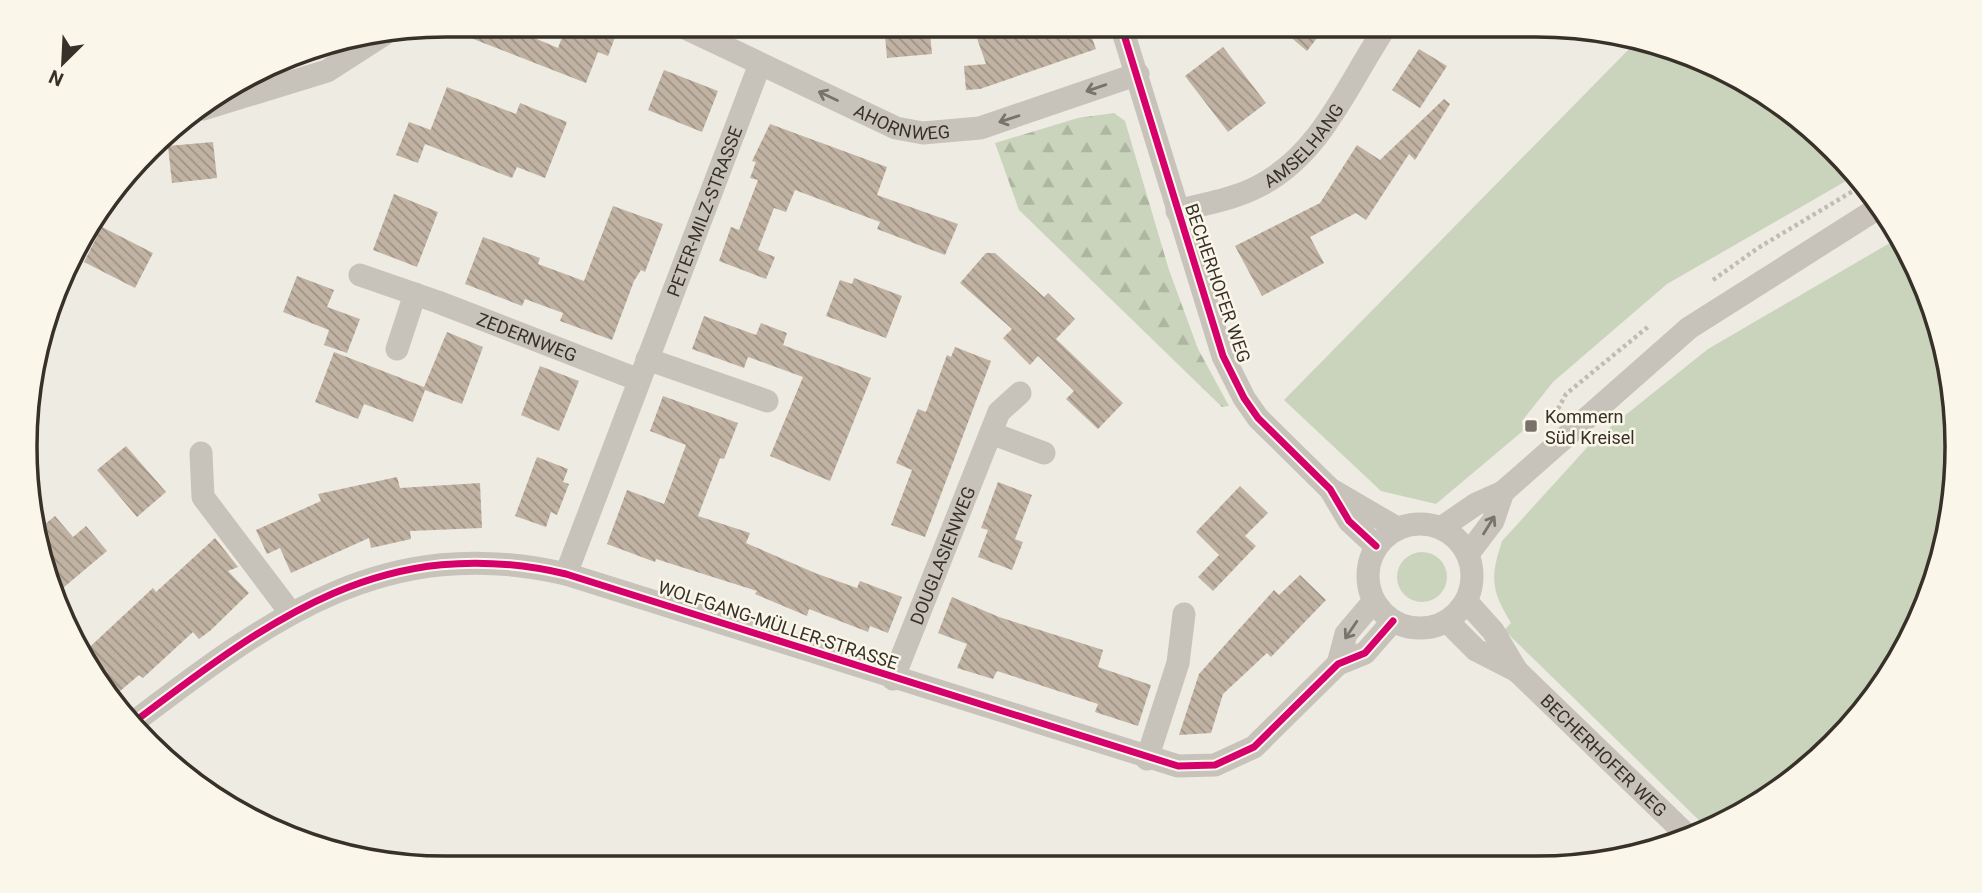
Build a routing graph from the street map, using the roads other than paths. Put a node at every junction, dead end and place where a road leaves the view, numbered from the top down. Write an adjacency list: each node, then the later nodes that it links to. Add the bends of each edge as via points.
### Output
1 (705, 37): 5 (street, AHORNWEG)
2 (1125, 37): 6 (street, BECHERHOFER WEG)
3 (1379, 37): 8 (street, AMSELHANG, via 1322,131 1293,164 1257,187)
4 (368, 45): 7 (street, via 327,71)
5 (760, 64): 6 (street, AHORNWEG, one-way to 5, via 980,128 923,132 896,128); 13 (street, PETER-MILZ-STRASSE)
6 (1138, 74): 8 (street, BECHERHOFER WEG)
7 (226, 102)
8 (1177, 211): 19 (street, BECHERHOFER WEG, via 1223,356 1244,398 1258,418)
9 (1871, 212): 20 (street, via 1689,328)
10 (360, 275): 11 (street, ZEDERNWEG)
11 (415, 294): 12 (street); 13 (street, ZEDERNWEG)
12 (397, 349)
13 (643, 369): 15 (street); 25 (street, PETER-MILZ-STRASSE)
14 (1020, 393): 16 (street, DOUGLASIENWEG, via 999,412)
15 (767, 401)
16 (991, 433): 18 (street); 34 (street, DOUGLASIENWEG)
17 (201, 453): 28 (street, via 203,497)
18 (1044, 453)
19 (1330, 489): 21 (street, BECHERHOFER WEG); 23 (street, BECHERHOFER WEG, via 1349,522)
20 (1503, 492): 22 (street); 24 (street, one-way to 20, via 1493,521)
21 (1397, 528): 22 (street, via 1412,524); 23 (street)
22 (1441, 528): 24 (street)
23 (1376, 547): 26 (street, via 1368,573)
24 (1468, 554): 27 (street, via 1472,570)
25 (566, 574): 28 (street, WOLFGANG-MÜLLER-STRASSE, via 523,564 478,561 404,569 375,576); 34 (street, WOLFGANG-MÜLLER-STRASSE)
26 (1374, 601): 30 (street); 32 (street, WOLFGANG-MÜLLER-STRASSE, one-way to 32, via 1346,634)
27 (1466, 601): 31 (street); 33 (street, BECHERHOFER WEG, via 1493,631)
28 (290, 612): 35 (street, WOLFGANG-MÜLLER-STRASSE)
29 (1184, 614): 36 (street, via 1178,663)
30 (1393, 621): 31 (street, via 1420,628); 32 (street, WOLFGANG-MÜLLER-STRASSE, via 1365,653)
31 (1447, 621): 33 (street, BECHERHOFER WEG, via 1476,650)
32 (1338, 664): 36 (street, WOLFGANG-MÜLLER-STRASSE, via 1254,747 1215,765 1178,766)
33 (1517, 671): 37 (street, BECHERHOFER WEG)
34 (893, 679): 36 (street, WOLFGANG-MÜLLER-STRASSE)
35 (139, 718)
36 (1147, 759)
37 (1681, 829)

